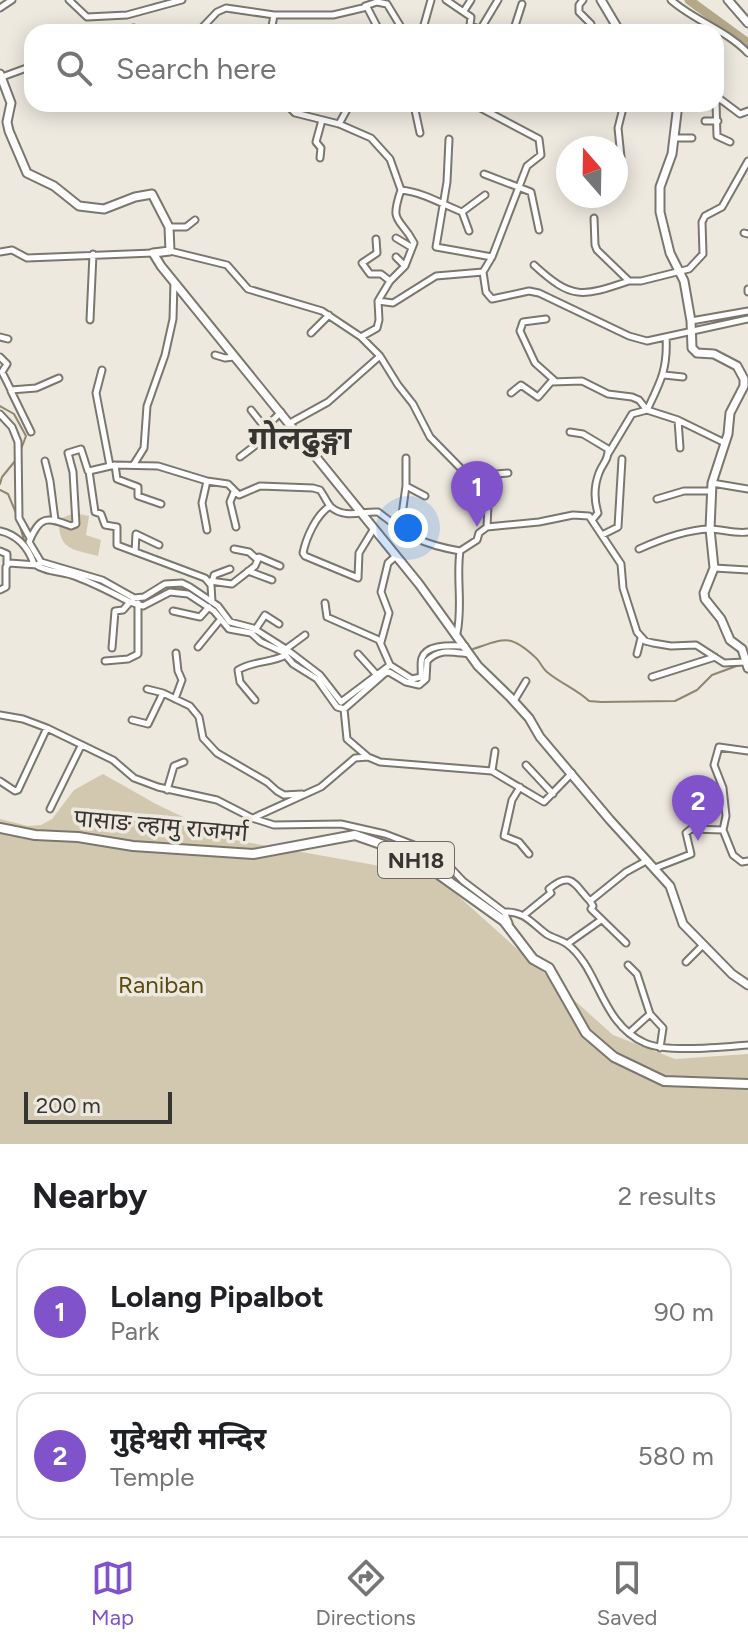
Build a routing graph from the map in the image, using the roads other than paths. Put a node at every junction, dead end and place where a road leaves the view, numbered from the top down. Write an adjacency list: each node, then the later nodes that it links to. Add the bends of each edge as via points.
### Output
1 (12, 0): 14 (street)
2 (69, 0): 3 (street, via 87,17 127,15)
3 (182, 0)
4 (431, 0): 22 (street)
5 (446, 0): 15 (street)
6 (471, 0): 15 (street)
7 (498, 0): 24 (street)
8 (583, 0): 26 (street, via 579,12)
9 (601, 0): 27 (street)
10 (671, 0): 28 (street)
11 (728, 0): 17 (street)
12 (522, 4): 25 (street)
13 (362, 7): 16 (street, via 333,15); 20 (street); 21 (street, via 387,4)
14 (0, 8)
15 (464, 11): 23 (street)
16 (274, 15): 18 (street, via 226,8); 19 (street)
17 (748, 23)
18 (206, 24)
19 (272, 24)
20 (376, 24)
21 (399, 24)
22 (424, 24)
23 (470, 24)
24 (486, 24)
25 (516, 24)
26 (591, 24)
27 (615, 24)
28 (704, 24)
29 (724, 34): 30 (street)
30 (748, 53)
31 (24, 69): 32 (street)
32 (1, 76): 62 (street, via 11,103 9,131 27,173 79,206 104,209 152,194)
33 (724, 104): 34 (street, via 740,114)
34 (748, 111)
35 (294, 112): 42 (street)
36 (346, 112): 45 (street)
37 (415, 112): 46 (street)
38 (489, 112): 55 (street, via 539,139 541,155 527,166)
39 (622, 112): 47 (street)
40 (678, 112): 48 (street)
41 (717, 112): 44 (street)
42 (322, 120): 45 (street); 52 (street, via 316,142)
43 (705, 121): 44 (street)
44 (718, 121): 51 (street, via 717,136)
45 (339, 124): 56 (street, via 371,138 390,159)
46 (420, 133)
47 (619, 136)
48 (676, 138): 49 (street); 76 (street, via 660,199)
49 (692, 138)
50 (449, 139): 58 (street)
51 (730, 142)
52 (320, 158)
53 (747, 165): 76 (street, via 722,207 702,222 700,260)
54 (484, 174): 55 (street)
55 (519, 187): 63 (street, via 531,192); 73 (street)
56 (401, 190): 58 (street, via 418,191); 67 (street, via 394,209 413,240)
57 (485, 195): 59 (street)
58 (443, 205): 59 (street); 73 (street, via 436,247)
59 (462, 212): 64 (street)
60 (594, 218): 80 (street, via 597,250)
61 (195, 220): 62 (street, via 186,227)
62 (169, 227): 68 (street)
63 (539, 230)
64 (469, 231)
65 (396, 238): 67 (street)
66 (376, 239): 79 (street, via 377,253 362,263 370,274)
67 (411, 247): 75 (street)
68 (170, 251): 70 (street); 83 (street, via 227,265 248,289)
69 (0, 252): 71 (street, via 12,250 27,258)
70 (153, 253): 71 (street); 78 (street)
71 (93, 254): 86 (street)
72 (396, 257): 75 (street)
73 (492, 257): 77 (street)
74 (534, 265): 80 (street, via 568,291 585,293)
75 (405, 266): 79 (street)
76 (678, 270): 80 (street); 87 (street)
77 (483, 272): 81 (street, via 436,276 393,303); 91 (street, via 492,299 539,293 629,336 647,341)
78 (174, 281): 96 (street); 120 (street, via 173,319 147,406 144,448)
79 (390, 281): 81 (street)
80 (629, 281)
81 (378, 301): 90 (street, via 377,328)
82 (748, 311): 87 (street)
83 (329, 315): 88 (street); 90 (street)
84 (546, 319): 101 (street, via 523,322 520,331 535,363)
85 (748, 319): 87 (street)
86 (90, 320)
87 (691, 325): 91 (street); 113 (street, via 692,348 737,366 744,379 730,413)
88 (311, 333)
89 (0, 337): 92 (street)
90 (361, 337): 94 (street)
91 (666, 337): 98 (street)
92 (8, 339)
93 (215, 355): 96 (street)
94 (380, 356): 109 (street, via 334,397); 125 (street, via 430,437)
95 (0, 357): 102 (street, via 7,364 2,372)
96 (234, 357): 106 (street)
97 (102, 370): 121 (street, via 96,393)
98 (664, 375): 99 (street); 105 (street)
99 (683, 377)
100 (59, 378): 102 (street, via 36,388)
101 (555, 381): 103 (street, via 538,397 521,385); 105 (street, via 582,381 608,394 639,400)
102 (11, 390): 111 (street)
103 (511, 393)
104 (251, 410): 110 (street)
105 (647, 410): 108 (street); 115 (street, via 632,414)
106 (281, 412): 109 (street); 110 (street)
107 (0, 414): 146 (street, via 18,442 19,518)
108 (678, 420): 113 (street); 114 (street)
109 (290, 423): 134 (street)
110 (266, 427): 116 (street, via 270,434)
111 (31, 432)
112 (570, 432): 115 (street, via 603,445)
113 (726, 443): 127 (street)
114 (680, 448)
115 (608, 454): 135 (street, via 599,473 594,501 598,513)
116 (240, 457)
117 (406, 458): 126 (street)
118 (622, 459): 145 (street, via 618,527)
119 (45, 461): 136 (street)
120 (134, 464): 121 (street); 124 (street)
121 (113, 466): 122 (street); 132 (street, via 117,479 138,487 138,496)
122 (89, 471): 136 (street, via 81,449 67,454 76,524); 152 (street, via 96,513 105,525 117,527 117,545)
123 (508, 473): 125 (street)
124 (207, 481): 129 (street, via 228,484); 141 (street, via 202,503)
125 (475, 481): 138 (street, via 487,498)
126 (406, 486): 130 (street); 139 (street)
127 (712, 487): 128 (street); 131 (street); 140 (street)
128 (748, 489)
129 (234, 492): 133 (street, via 239,495 260,486 313,488); 137 (street, via 230,502)
130 (425, 496)
131 (657, 499)
132 (161, 504)
133 (330, 506): 134 (street); 142 (street, via 319,517 305,556 358,578 361,547)
134 (360, 514): 139 (street, via 378,512); 142 (street)
135 (593, 519): 138 (street, via 583,514); 145 (street)
136 (55, 520): 146 (street, via 42,521)
137 (236, 527)
138 (487, 527): 151 (street)
139 (400, 529): 151 (street, via 428,545)
140 (710, 529): 144 (street); 149 (street); 158 (street)
141 (207, 530)
142 (373, 530): 153 (street)
143 (0, 531): 155 (street, via 16,536)
144 (748, 532)
145 (602, 535): 175 (street, via 621,564 623,588)
146 (30, 538): 155 (street)
147 (159, 545): 152 (street, via 136,534)
148 (234, 549): 154 (street)
149 (639, 549)
150 (0, 551): 156 (street, via 7,554)
151 (460, 551): 173 (street)
152 (135, 552): 162 (street)
153 (396, 556): 173 (street); 176 (street, via 388,563 381,592 389,613)
154 (257, 559): 157 (street); 161 (street)
155 (38, 563): 156 (street); 165 (street); 166 (street, via 91,576)
156 (7, 565): 164 (street, via 6,587)
157 (280, 566)
158 (714, 568): 160 (street); 188 (street, via 705,599 730,640 742,649)
159 (230, 569): 162 (street)
160 (748, 570)
161 (248, 571): 162 (street, via 229,584); 163 (street)
162 (212, 580): 167 (street)
163 (272, 580)
164 (0, 590)
165 (130, 602): 166 (street); 179 (street, via 114,613)
166 (138, 602): 167 (street, via 165,584 182,583); 186 (street, via 138,654)
167 (208, 603): 169 (street, via 200,617); 170 (street); 172 (street, via 230,622)
168 (325, 603): 176 (street, via 327,617)
169 (173, 611)
170 (220, 620): 172 (street, via 234,631); 178 (street)
171 (279, 624): 172 (street, via 265,615)
172 (253, 631): 180 (street)
173 (457, 633): 177 (street)
174 (305, 635): 180 (street)
175 (641, 638): 183 (street); 185 (street, via 671,646 696,645)
176 (381, 642): 187 (street)
177 (466, 646): 184 (street); 187 (street, via 429,651 416,680)
178 (198, 647)
179 (112, 648)
180 (286, 652): 189 (street, via 320,675 341,702); 195 (street, via 272,662 238,670 240,682); 197 (street)
181 (176, 653): 194 (street, via 182,680)
182 (358, 654): 189 (street)
183 (637, 654)
184 (471, 655): 196 (street); 197 (street, via 438,652 427,661 426,679 419,685 388,672)
185 (715, 657): 188 (street); 190 (street)
186 (105, 661)
187 (390, 665): 189 (street)
188 (746, 665)
189 (376, 674)
190 (652, 677)
191 (526, 681): 196 (street)
192 (147, 689): 193 (street)
193 (163, 693): 194 (street); 199 (street, via 148,724)
194 (175, 699): 212 (street, via 199,717 203,738 217,753 284,795)
195 (255, 700)
196 (514, 701): 208 (street)
197 (344, 709): 204 (street, via 347,739)
198 (0, 715): 200 (street)
199 (132, 720)
200 (47, 728): 201 (street); 209 (street, via 18,790)
201 (81, 746): 211 (street, via 113,760 134,778); 214 (street)
202 (495, 751): 207 (street)
203 (748, 751): 217 (street, via 719,747 714,765 723,788)
204 (368, 757): 207 (street, via 390,764); 212 (street, via 355,758 327,782)
205 (184, 762): 211 (street, via 174,766)
206 (526, 765): 213 (street)
207 (492, 771): 210 (street)
208 (572, 772): 213 (street); 219 (street)
209 (0, 781)
210 (520, 787): 213 (street, via 544,802); 218 (street, via 504,836)
211 (167, 790): 215 (street, via 217,800)
212 (302, 794): 215 (street)
213 (553, 794)
214 (50, 809)
215 (252, 818): 223 (street, via 274,825 341,824 385,834 446,863)
216 (0, 828): 226 (main road, पासाङ ल्हामु राजमर्ग / NH18, via 133,846 253,854 355,835 398,850 437,873 504,921)
217 (723, 830): 220 (street, via 733,855); 221 (street, via 688,830 691,854)
218 (529, 854)
219 (646, 861): 221 (street); 222 (street)
220 (748, 861)
221 (654, 869): 229 (street, via 675,894 683,924)
222 (590, 901): 224 (street, via 564,878); 225 (street)
223 (504, 912): 224 (street); 226 (street)
224 (524, 915): 228 (street)
225 (601, 920): 227 (street); 228 (street)
226 (518, 940): 237 (main road, पासाङ ल्हामु राजमर्ग / NH18, via 533,959 549,968 586,1033 614,1057 664,1081)
227 (626, 943)
228 (567, 944): 234 (street)
229 (704, 944): 230 (street); 232 (street)
230 (686, 962)
231 (628, 965): 233 (street, via 637,974)
232 (748, 985)
233 (650, 1014): 234 (street); 236 (street, via 663,1028)
234 (629, 1033): 236 (street)
235 (748, 1045): 236 (street)
236 (660, 1048)
237 (748, 1084)

